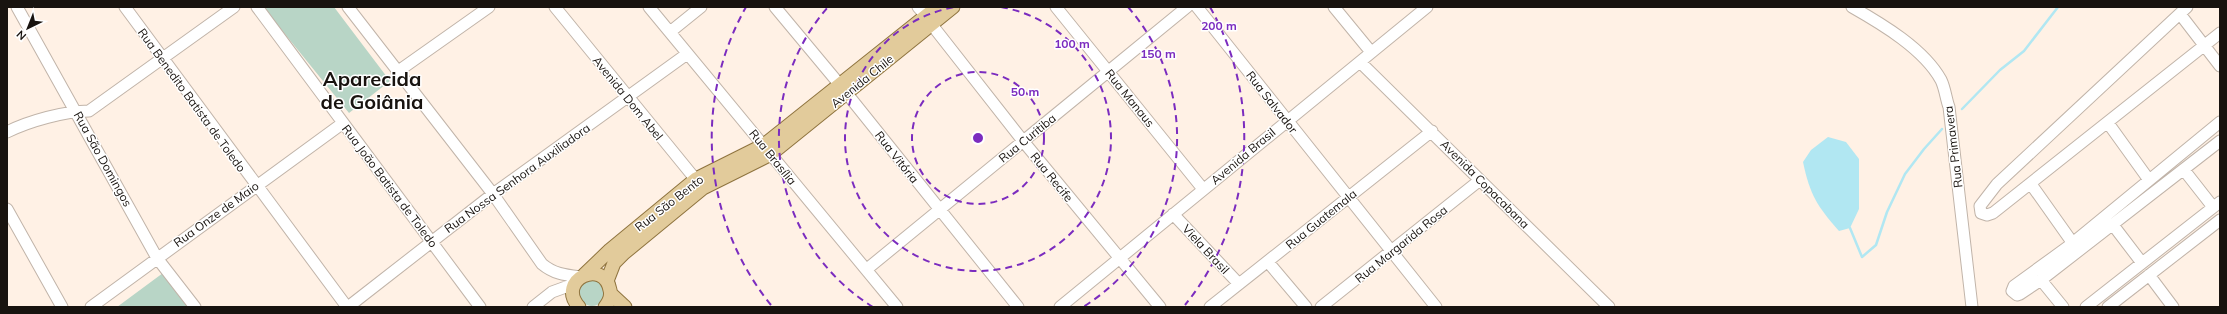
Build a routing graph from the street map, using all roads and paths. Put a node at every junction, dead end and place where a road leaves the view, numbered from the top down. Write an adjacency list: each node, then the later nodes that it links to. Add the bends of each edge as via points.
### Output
1 (17, 7): 33 (street, Rua São Domingos)
2 (125, 7): 26 (street, Rua Benedito Batista de Toledo)
3 (234, 7): 26 (street)
4 (257, 7): 36 (street, Rua João Batista de Toledo)
5 (348, 7): 29 (street)
6 (489, 7): 29 (street)
7 (555, 7): 32 (street, Avenida Dom Abel)
8 (649, 7): 21 (street, Rua Brasília)
9 (701, 7): 21 (street)
10 (775, 7): 31 (street, Rua Vitória)
11 (937, 7): 20 (main road, Avenida Chile)
12 (953, 7): 20 (main road, Avenida Chile)
13 (1056, 7): 30 (street, Rua Manaus)
14 (1187, 7): 30 (street, Rua Curitiba)
15 (1197, 7): 34 (street, Rua Salvador)
16 (1334, 7): 24 (street)
17 (1427, 7): 24 (street, Avenida Brasil)
18 (1852, 7): 92 (street, Rua Primavera, via 1877,21 1922,55 1941,81 1949,107)
19 (2184, 10): 23 (street); 47 (street, via 1998,184 1980,206 1981,213 1993,213)
20 (925, 16): 31 (main road, Avenida Chile); 41 (street, Rua Recife)
21 (670, 32): 25 (street, Rua Brasília)
22 (2220, 33): 23 (street)
23 (2204, 46): 28 (street); 37 (street)
24 (1371, 52): 27 (street, Avenida Brasil)
25 (687, 54): 32 (street, Rua Nossa Senhora Auxiliadora); 42 (street, Rua Brasília)
26 (162, 59): 33 (street, via 89,111); 48 (street, Rua Benedito Batista de Toledo)
27 (1360, 62): 34 (street, Avenida Brasil); 38 (street, Avenida Copacabana)
28 (2220, 66)
29 (398, 72): 50 (street)
30 (1108, 72): 41 (street, Rua Curitiba); 49 (street, Rua Manaus)
31 (843, 89): 42 (main road, Avenida Chile); 56 (street, Rua Vitória)
32 (627, 98): 46 (street, Avenida Dom Abel); 50 (street, Rua Nossa Senhora Auxiliadora)
33 (77, 111): 39 (street); 63 (street, Rua São Domingos)
34 (1286, 121): 49 (street, Avenida Brasil); 52 (street, Rua Salvador)
35 (2220, 122): 45 (street)
36 (343, 123): 48 (street, Rua Onze de Maio); 60 (street, Rua João Batista de Toledo)
37 (2108, 123): 45 (street); 47 (street)
38 (1432, 131): 44 (street, Avenida Copacabana); 52 (street, Rua Guatemala)
39 (7, 132)
40 (2220, 141): 43 (street)
41 (1023, 142): 56 (street, Rua Curitiba); 64 (street, Rua Recife)
42 (767, 149): 46 (main road, Rua São Bento); 67 (street, Rua Brasília)
43 (2184, 170): 53 (street); 54 (street)
44 (1480, 180): 62 (street, Rua Margarida Rosa); 91 (street, Avenida Copacabana)
45 (2149, 180): 51 (street)
46 (699, 184): 69 (main road, Rua São Bento, via 610,250); 71 (main road, Rua São Bento, via 614,263)
47 (2029, 185): 61 (street)
48 (256, 186): 63 (street, Rua Onze de Maio); 77 (street, Rua Benedito Batista de Toledo)
49 (1203, 190): 57 (street, Avenida Brasil)
50 (493, 194): 60 (street, Rua Nossa Senhora Auxiliadora); 69 (street, via 542,264 550,271)
51 (2130, 195): 54 (street); 61 (street)
52 (1347, 198): 62 (street, Rua Salvador); 65 (street, Rua Guatemala)
53 (2217, 204): 66 (street)
54 (2138, 206): 59 (street)
55 (7, 209): 74 (street)
56 (939, 210): 67 (street, Rua Curitiba); 84 (street, Rua Vitória)
57 (1173, 214): 64 (street, Avenida Brasil); 72 (street, Viela Brasil)
58 (2220, 220): 68 (street)
59 (2113, 225): 66 (street); 70 (street)
60 (431, 242): 77 (street, Rua Nossa Senhora Auxiliadora); 78 (street, Rua João Batista de Toledo)
61 (2072, 242): 70 (street, via 2014,286 2012,291 2020,294)
62 (1393, 251): 89 (street, Rua Margarida Rosa); 90 (street, Rua Salvador)
63 (157, 258): 75 (street, Rua Onze de Maio); 76 (street, Rua São Domingos)
64 (1119, 259): 85 (street, Avenida Brasil); 86 (street, Rua Recife)
65 (1268, 262): 72 (street, Rua Guatemala); 88 (street)
66 (2142, 264): 94 (street)
67 (867, 269): 83 (street, Rua Brasília)
68 (2148, 276): 95 (street); 96 (street)
69 (580, 279): 71 (main road, via 599,275); 79 (street, Rua São Bento, via 552,292); 80 (main road, via 573,297)
70 (2041, 280): 93 (street)
71 (607, 281): 73 (main road)
72 (1239, 284): 87 (street, Rua Guatemala)
73 (611, 294): 81 (main road); 82 (main road)
74 (62, 307)
75 (91, 307)
76 (195, 307)
77 (348, 307)
78 (480, 307)
79 (533, 307)
80 (579, 307)
81 (605, 307)
82 (625, 307)
83 (897, 307)
84 (1018, 307)
85 (1060, 307)
86 (1160, 307)
87 (1210, 307)
88 (1306, 307)
89 (1321, 307)
90 (1436, 307)
91 (1609, 307)
92 (1972, 307)
93 (2063, 307)
94 (2086, 307)
95 (2108, 307)
96 (2173, 307)

